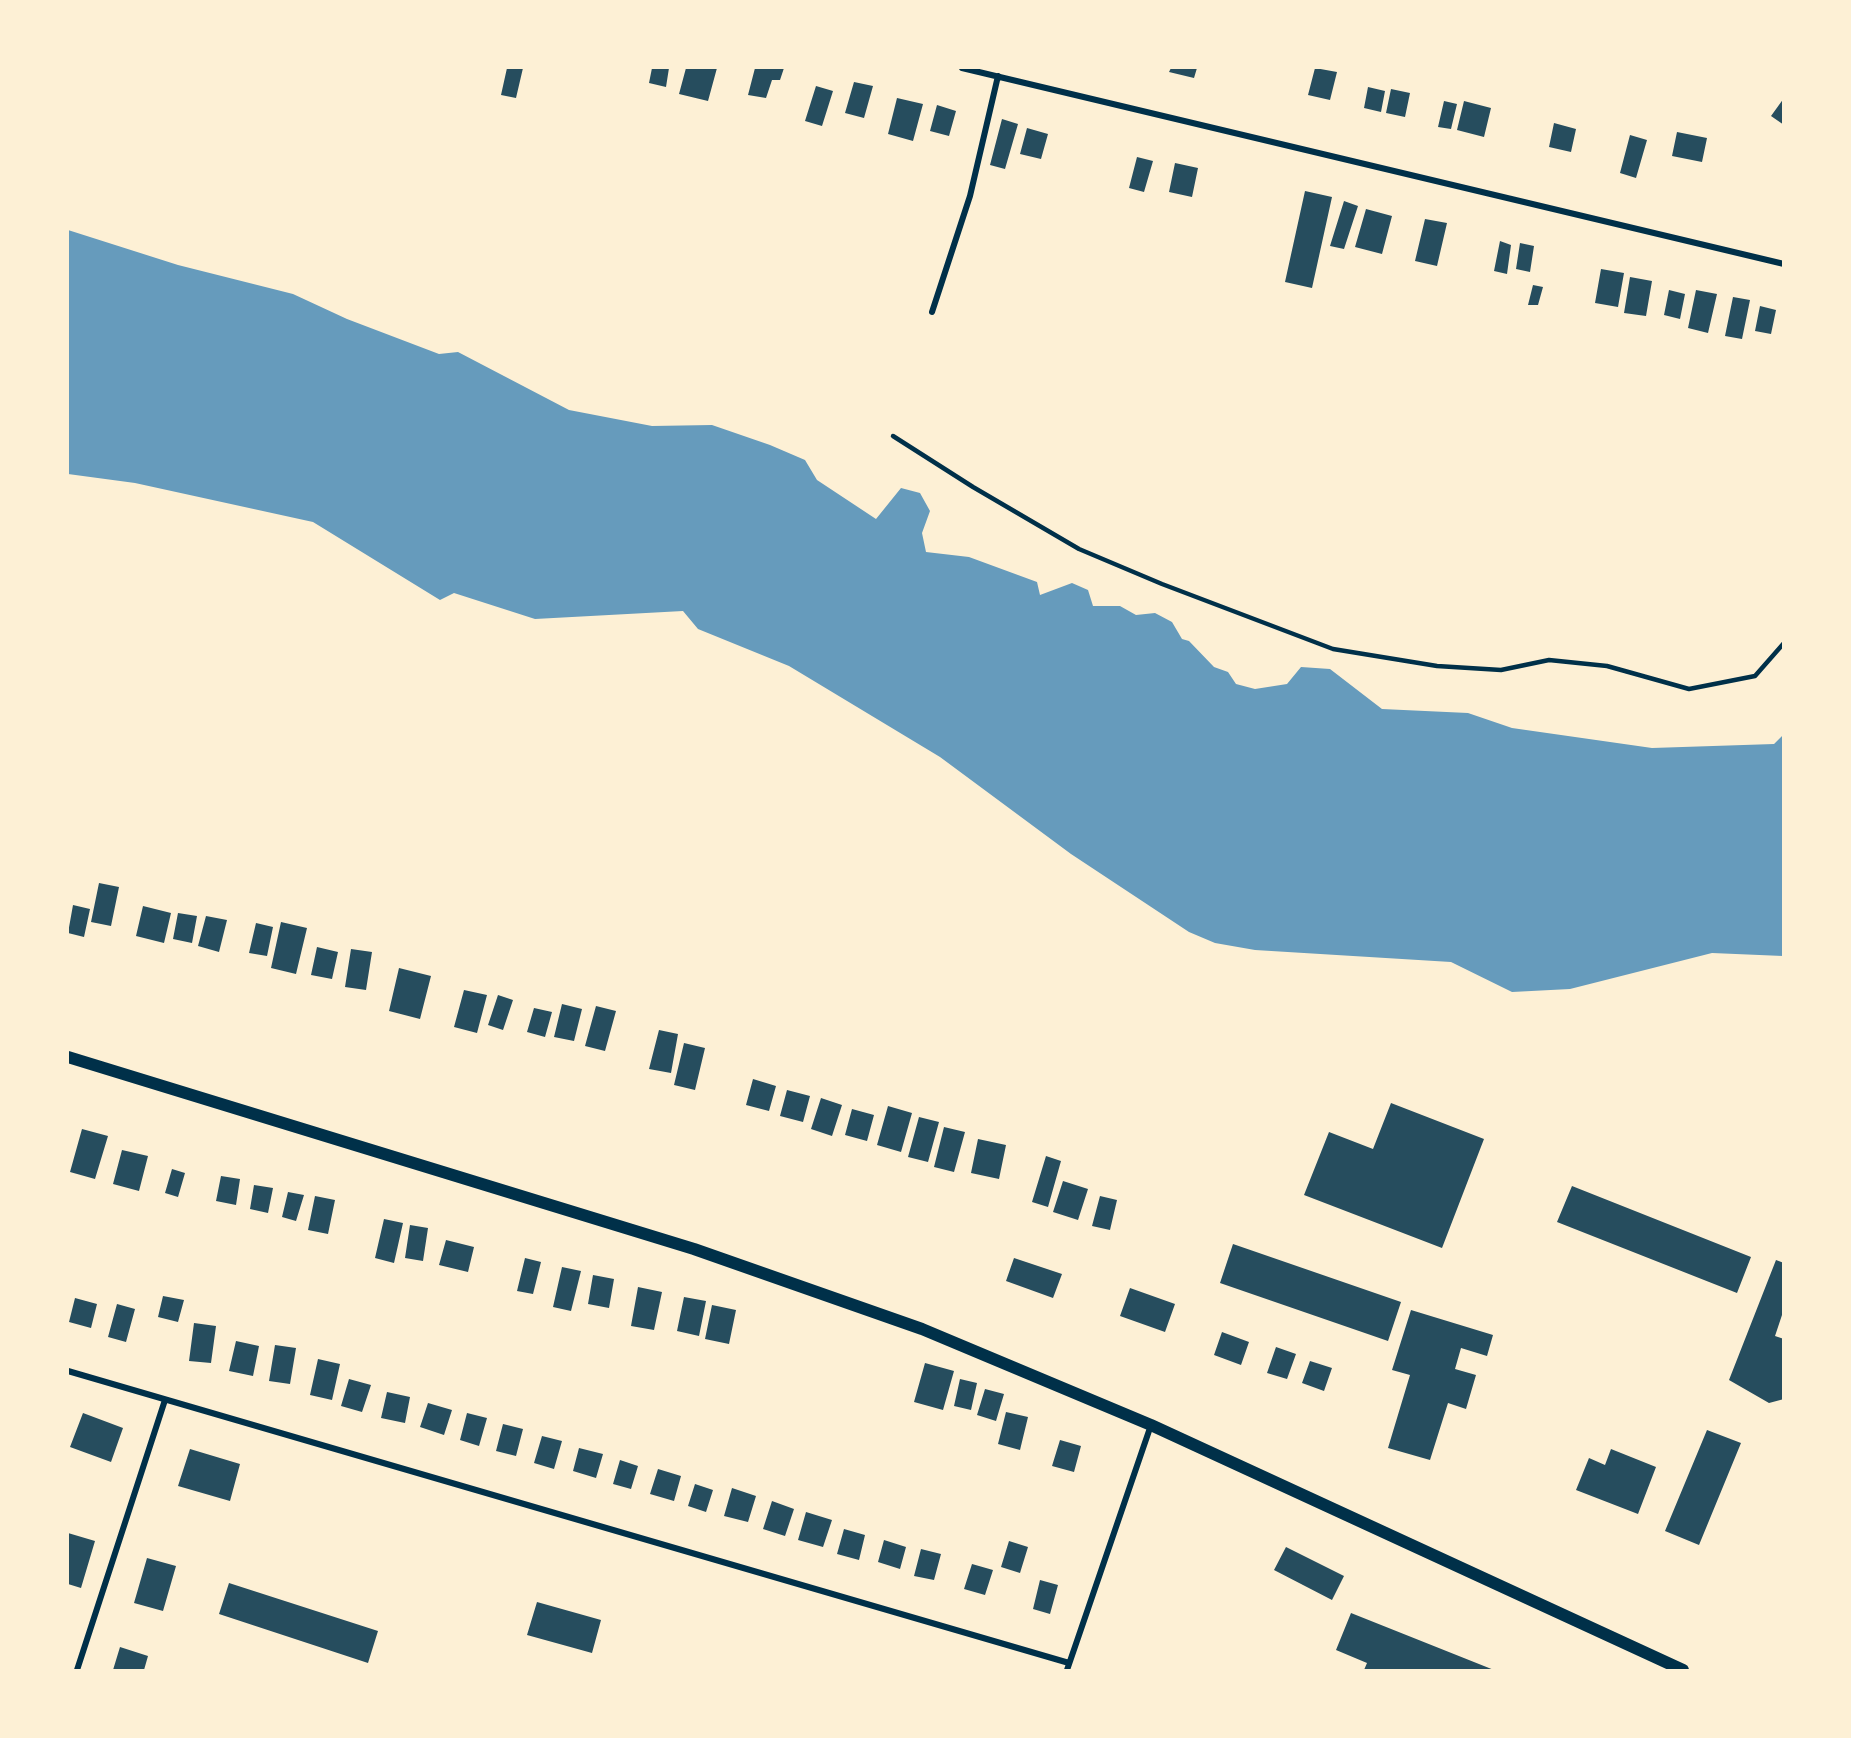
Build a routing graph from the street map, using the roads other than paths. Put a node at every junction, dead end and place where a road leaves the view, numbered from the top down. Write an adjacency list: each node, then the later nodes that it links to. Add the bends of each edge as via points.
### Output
1 (962, 68): 2 (street)
2 (998, 76): 3 (street); 4 (street, via 970,196)
3 (1784, 264)
4 (932, 312)
5 (893, 436): 6 (lane, via 1079,549 1333,649 1437,666 1501,670 1549,660 1607,666 1689,689 1755,676)
6 (1784, 643)
7 (68, 1057): 10 (main road, via 694,1249 922,1329)
8 (68, 1371): 9 (street)
9 (165, 1400): 11 (street); 12 (street)
10 (1151, 1425): 11 (street); 14 (main road)
11 (1069, 1663): 13 (street)
12 (77, 1671)
13 (1067, 1671)
14 (1683, 1671)

